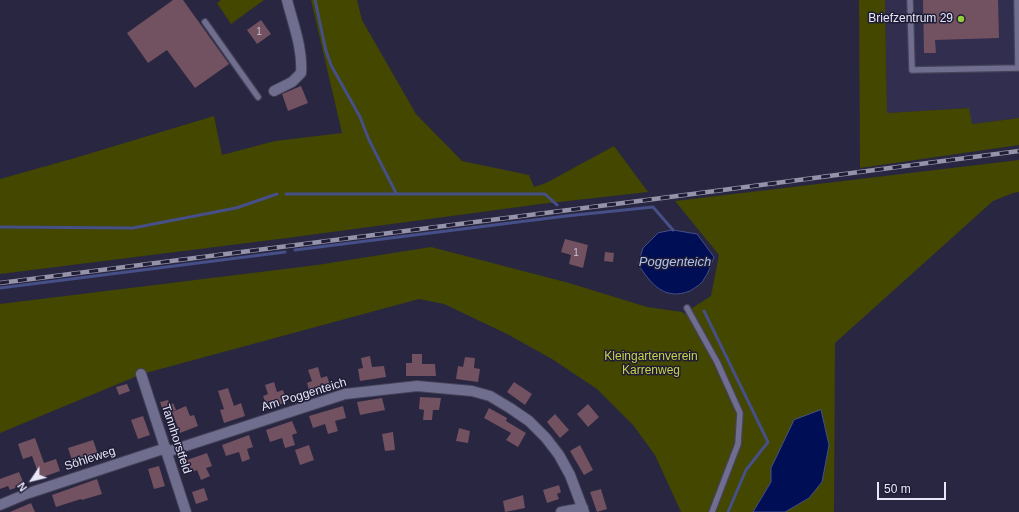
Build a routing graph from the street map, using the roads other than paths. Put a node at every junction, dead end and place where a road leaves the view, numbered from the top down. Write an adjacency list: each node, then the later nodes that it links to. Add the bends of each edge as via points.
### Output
1 (287, 0): 5 (street, via 297,35 302,62 301,73 292,82)
2 (910, 0): 3 (lane, via 912,70 1018,68)
3 (1017, 0)
4 (205, 22): 6 (lane)
5 (274, 91)
6 (258, 97)
7 (687, 308): 14 (lane, via 717,362 740,413 738,444)
8 (141, 374): 9 (street, Tannhorstfeld)
9 (166, 450): 10 (street, Söhleweg, via 26,494); 11 (street, Am Poggenteich, via 345,394 417,386 446,388 490,396 529,421 559,455 570,475); 12 (street, Tannhorstfeld)
10 (0, 505)
11 (583, 510): 13 (street)
12 (186, 512)
13 (561, 512)
14 (712, 512)

